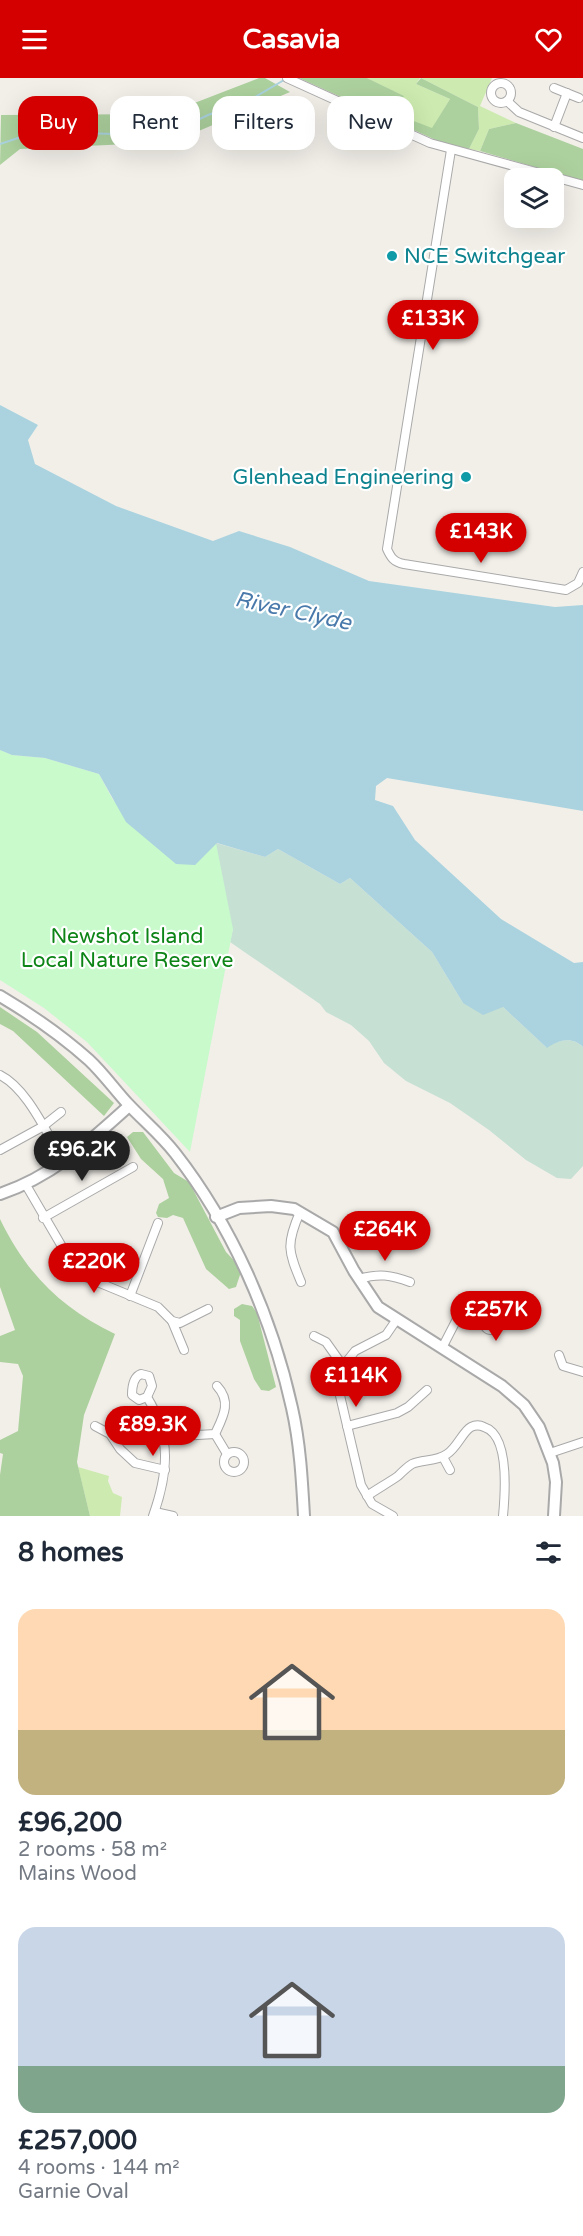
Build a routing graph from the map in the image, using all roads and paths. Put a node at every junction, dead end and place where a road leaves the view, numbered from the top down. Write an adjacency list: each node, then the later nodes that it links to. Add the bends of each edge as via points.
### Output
1 (287, 78): 8 (street)
2 (554, 88): 3 (street)
3 (567, 93): 4 (street); 6 (street)
4 (579, 98)
5 (507, 101): 6 (street, via 519,112)
6 (554, 127): 7 (street)
7 (583, 138)
8 (452, 150): 9 (street); 10 (street, via 387,549 396,562 404,564 566,590 578,583)
9 (583, 185)
10 (583, 572)
11 (0, 996): 13 (street, via 45,1023 90,1061)
12 (0, 1075): 15 (street, via 23,1094)
13 (129, 1106): 17 (street); 22 (street, via 174,1153)
14 (61, 1112): 15 (street)
15 (42, 1127): 16 (street); 17 (street)
16 (0, 1150)
17 (64, 1161): 19 (street)
18 (133, 1167): 23 (street)
19 (26, 1185): 20 (street); 23 (street)
20 (0, 1194)
21 (300, 1212): 22 (street, via 271,1206 239,1208); 25 (street, via 333,1232); 26 (street, via 292,1231 290,1253)
22 (216, 1217): 55 (street, via 241,1259 276,1350 300,1453)
23 (43, 1218): 28 (street, via 78,1274)
24 (158, 1223): 28 (street)
25 (359, 1279): 27 (street, via 375,1274 392,1275); 31 (street, via 378,1307)
26 (301, 1282)
27 (410, 1282)
28 (130, 1296): 32 (street, via 158,1307)
29 (208, 1309): 32 (street, via 180,1323)
30 (487, 1318): 34 (street, via 479,1310 465,1309)
31 (397, 1319): 34 (street); 37 (street, via 386,1335 355,1351)
32 (172, 1321): 35 (street)
33 (314, 1336): 37 (street, via 326,1342)
34 (442, 1348): 47 (street, via 502,1386 524,1405)
35 (184, 1350)
36 (559, 1355): 38 (street, via 563,1366)
37 (343, 1366): 43 (street, via 338,1387)
38 (583, 1372)
39 (218, 1386): 44 (street, via 225,1405)
40 (427, 1390): 43 (street, via 397,1413)
41 (147, 1397): 45 (street)
42 (95, 1426): 50 (street, via 110,1434 135,1463)
43 (347, 1426): 52 (street, via 360,1485)
44 (215, 1434): 45 (street); 48 (street)
45 (163, 1437): 50 (street)
46 (583, 1442): 47 (street)
47 (550, 1453): 58 (street, via 556,1482)
48 (227, 1454)
49 (443, 1457): 51 (street); 52 (street, via 412,1464); 57 (street, via 472,1426 489,1428 495,1435 504,1466)
50 (165, 1470): 53 (street)
51 (450, 1470)
52 (367, 1496): 56 (street, via 372,1504)
53 (154, 1514): 54 (street)
54 (173, 1516)
55 (304, 1516)
56 (393, 1516)
57 (502, 1516)
58 (554, 1516)

